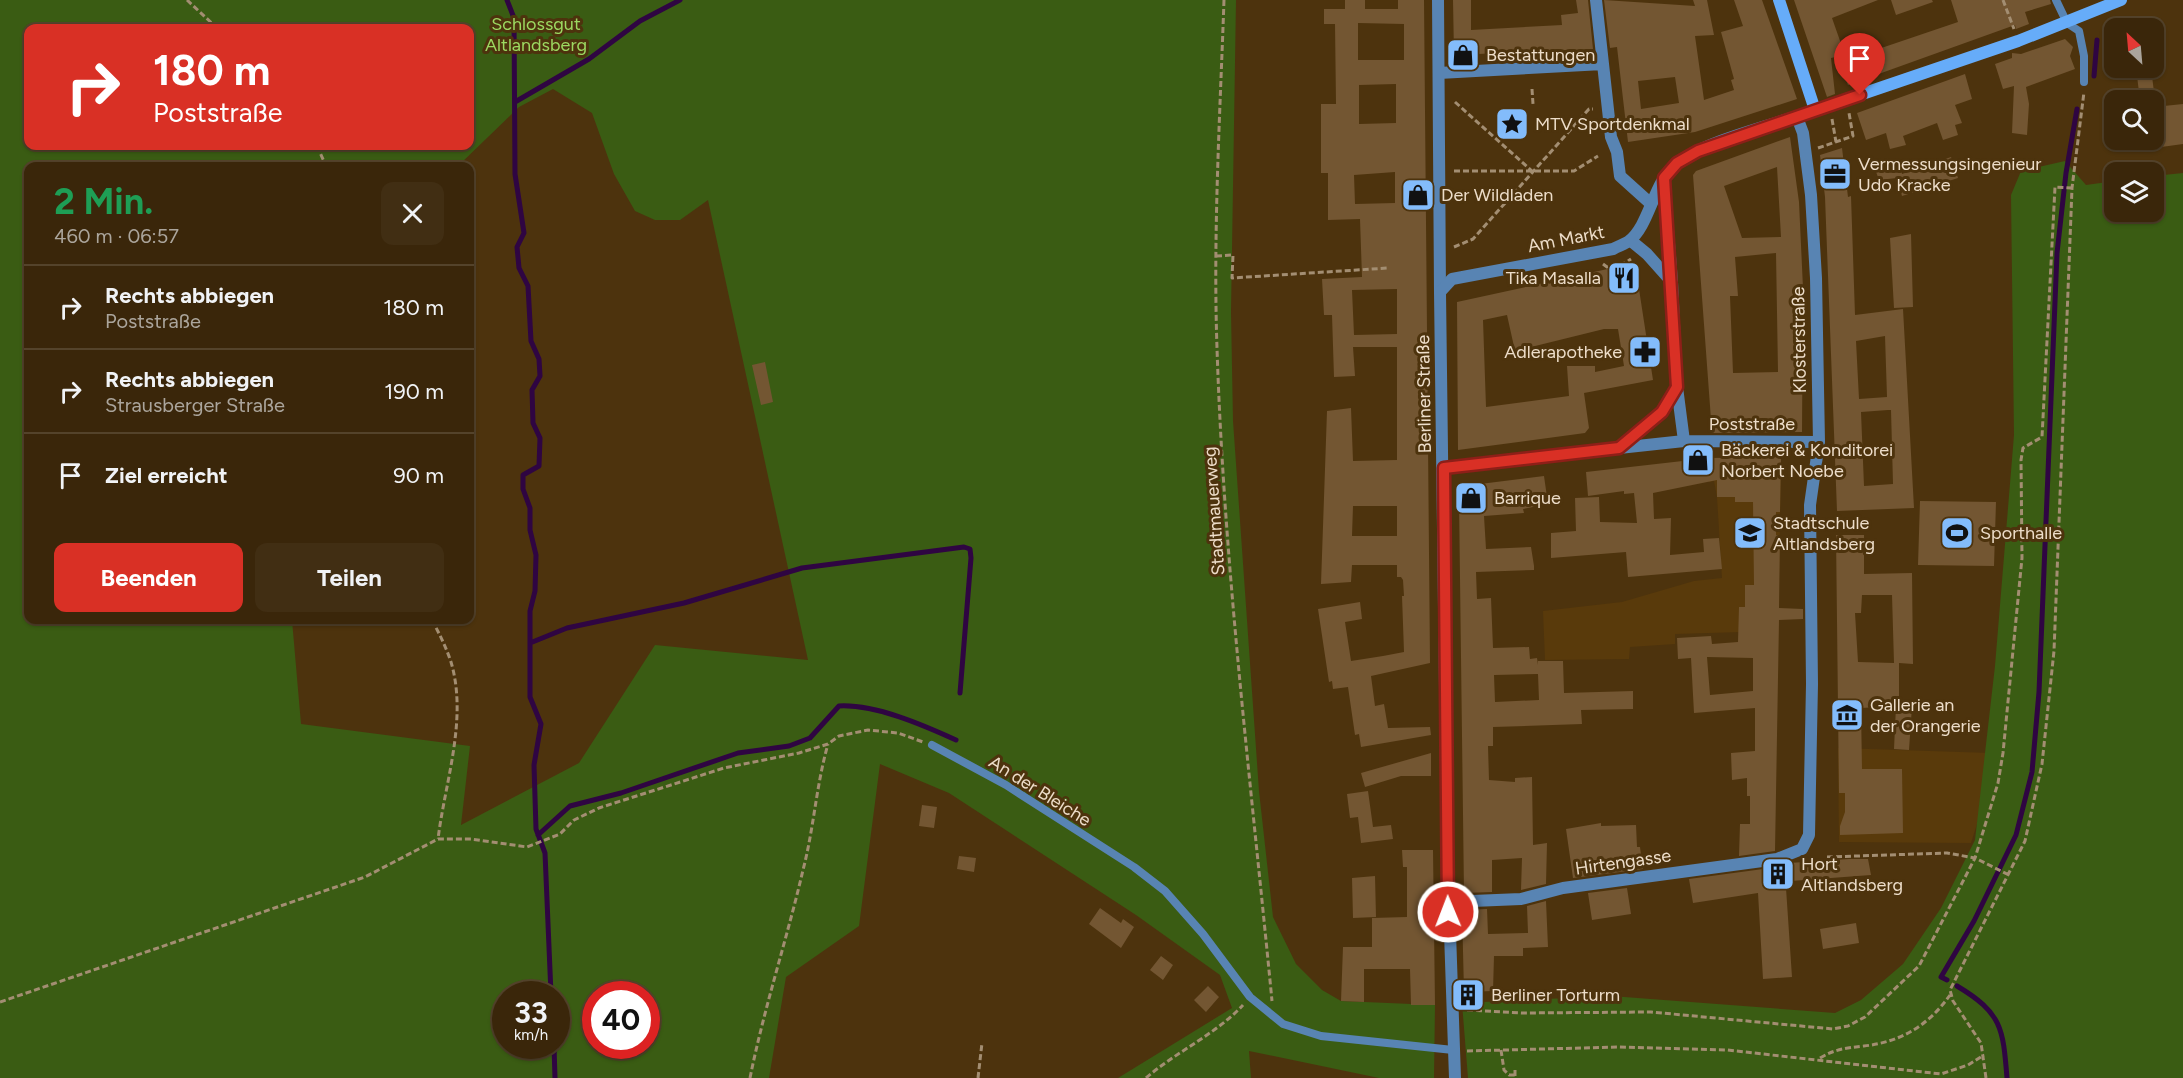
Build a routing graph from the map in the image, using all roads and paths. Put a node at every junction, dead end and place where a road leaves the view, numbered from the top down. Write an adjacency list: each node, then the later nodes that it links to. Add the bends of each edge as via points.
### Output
1 (187, 0): 10 (path)
2 (1224, 0): 33 (path, Stadtmauerweg)
3 (1438, 0): 13 (street, Berliner Straße)
4 (1596, 0): 12 (street)
5 (1779, 0): 19 (main road)
6 (2004, 0): 11 (path)
7 (2056, 0): 9 (lane)
8 (2121, 0): 9 (main road)
9 (2067, 23): 11 (main road); 14 (lane, via 2079,31)
10 (213, 24)
11 (2018, 41): 19 (main road)
12 (1603, 64): 13 (street); 30 (street, via 1611,137 1620,176)
13 (1439, 73): 26 (street, Berliner Straße)
14 (2084, 82): 29 (path)
15 (1532, 89): 17 (path)
16 (1455, 102): 27 (path)
17 (1533, 104)
18 (1593, 109): 27 (path)
19 (1815, 110): 21 (street, Am Markt)
20 (1849, 113): 23 (path, via 1853,136)
21 (1797, 117): 24 (street, Klosterstraße); 28 (street, Am Markt, via 1698,151 1677,163)
22 (1832, 119): 23 (path)
23 (1836, 142): 24 (path)
24 (1805, 153): 41 (street, Klosterstraße, via 1816,278)
25 (1598, 156): 27 (path, via 1574,171)
26 (1440, 171): 27 (path); 38 (street, Berliner Straße)
27 (1532, 171): 32 (path, via 1473,239)
28 (1664, 178): 30 (street, Am Markt); 37 (street, Poststraße)
29 (2072, 188): 50 (path, via 2055,187 2042,437 2023,448 2021,460 2022,558 2003,753); 51 (path, via 2054,651 2035,804 2025,841)
30 (1650, 203): 31 (street, Am Markt)
31 (1630, 240): 37 (street); 38 (street, Am Markt, via 1613,249 1452,279)
32 (1454, 247)
33 (1216, 255): 36 (path, via 1233,255 1232,278); 57 (path, Stadtmauerweg, via 1218,360 1241,702)
34 (1632, 259): 35 (path)
35 (1607, 267)
36 (1388, 268)
37 (1672, 282): 39 (street, Poststraße)
38 (1440, 292): 43 (street, Berliner Straße)
39 (1677, 387): 40 (street, Poststraße); 42 (street, via 1662,412)
40 (1684, 441): 41 (street, Poststraße); 42 (street, Poststraße)
41 (1819, 442): 48 (street, Klosterstraße, via 1810,492 1809,835)
42 (1619, 448): 43 (street, Poststraße)
43 (1444, 468): 52 (street, Berliner Straße)
44 (434, 624): 47 (path, via 451,663 457,706)
45 (828, 744): 46 (path, via 839,736 868,730 898,733); 47 (path, via 724,768 599,808 574,820 560,834 527,847); 65 (path, via 817,784 814,822 803,871)
46 (932, 745): 54 (lane, An der Bleiche, via 1006,785 1158,885 1203,934)
47 (438, 839): 55 (path, via 364,877)
48 (1802, 849): 52 (street, Hirtengasse, via 1777,859 1563,888 1521,898)
49 (1827, 857): 50 (path, via 1947,853)
50 (1975, 858): 51 (path); 56 (path, via 1919,966 1865,1017 1848,1026 1833,1029 1651,1012)
51 (2009, 875): 53 (path, via 1959,966)
52 (1448, 902): 60 (street, Berliner Straße, via 1451,1003)
53 (1950, 995): 61 (path, via 1975,1031); 62 (path, via 1927,1022 1909,1034 1890,1042 1836,1048)
54 (1250, 997): 57 (lane, An der Bleiche); 67 (path, via 1224,1025)
55 (0, 1002)
56 (1462, 1010)
57 (1274, 1018): 60 (lane, An der Bleiche, via 1321,1036)
58 (982, 1043): 66 (path)
59 (1501, 1050): 60 (path); 62 (path, via 1675,1048); 63 (path, via 1504,1070)
60 (1458, 1051): 68 (street, Berliner Straße)
61 (1984, 1055): 64 (path, via 1956,1071); 70 (path)
62 (1819, 1058): 64 (path)
63 (1515, 1074)
64 (1941, 1074): 69 (path)
65 (750, 1078)
66 (978, 1078)
67 (1146, 1078)
68 (1455, 1078)
69 (1946, 1078)
70 (1986, 1078)

